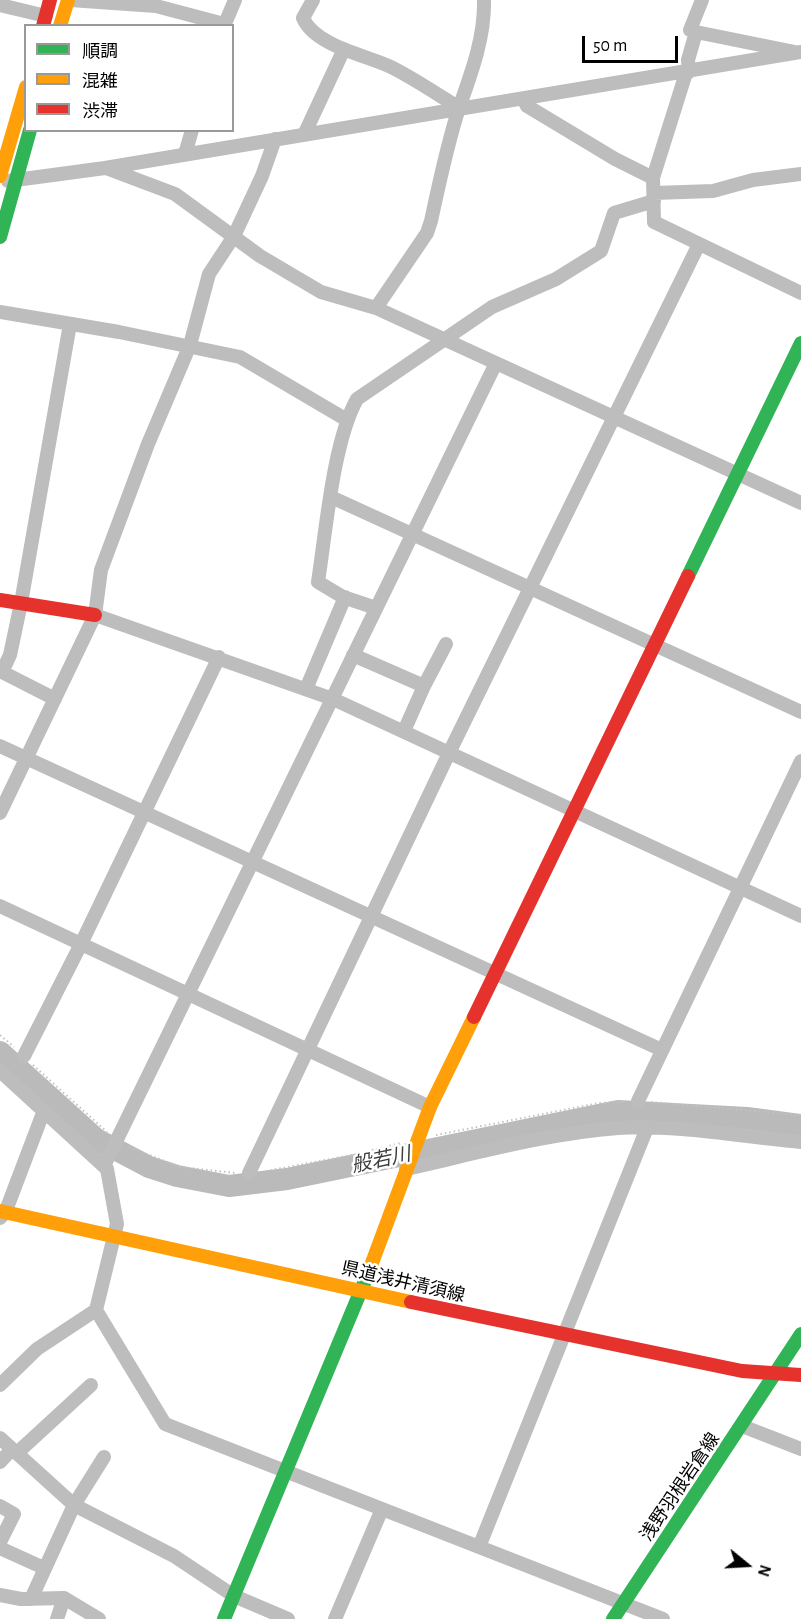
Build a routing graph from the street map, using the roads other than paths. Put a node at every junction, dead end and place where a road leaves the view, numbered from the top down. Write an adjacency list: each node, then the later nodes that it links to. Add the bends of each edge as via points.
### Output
1 (50, 0): 9 (street)
2 (69, 0): 8 (street); 10 (street)
3 (235, 0): 12 (street)
4 (313, 0): 14 (street, via 303,18 306,25)
5 (484, 0): 19 (street, via 470,85)
6 (702, 0): 13 (street, via 690,30)
7 (0, 5): 9 (street)
8 (168, 5): 11 (street)
9 (44, 21)
10 (61, 24)
11 (221, 24)
12 (224, 24)
13 (696, 32): 15 (street); 16 (street)
14 (344, 49): 19 (street, via 389,66); 22 (street)
15 (799, 53): 16 (street)
16 (688, 72): 18 (street); 28 (street)
17 (24, 94): 27 (street)
18 (524, 100): 19 (street); 28 (street, via 527,106)
19 (459, 108): 22 (street); 36 (street, via 427,233)
20 (29, 132): 29 (street)
21 (191, 132): 24 (street)
22 (304, 135): 23 (street)
23 (275, 140): 24 (street); 32 (street)
24 (185, 154): 25 (street)
25 (105, 168): 29 (street); 32 (street, via 175,194)
26 (801, 174): 31 (street, via 753,180 713,191)
27 (0, 176)
28 (653, 178): 31 (street)
29 (15, 180): 30 (street); 33 (street)
30 (0, 182)
31 (654, 197): 34 (street, via 654,222); 39 (street, via 614,213 601,251 556,279 492,307)
32 (234, 236): 36 (street, via 321,292); 41 (street, via 209,274)
33 (0, 237)
34 (699, 244): 35 (street); 43 (street)
35 (801, 293)
36 (376, 308): 39 (street)
37 (0, 312): 38 (street)
38 (70, 324): 41 (street); 52 (street)
39 (443, 339): 42 (street); 44 (street, via 357,399)
40 (801, 343): 45 (street)
41 (190, 345): 44 (street, via 240,357); 54 (street, via 101,570)
42 (496, 363): 43 (street); 48 (street)
43 (614, 417): 45 (street); 49 (street)
44 (347, 420): 46 (street)
45 (738, 474): 47 (street); 56 (street)
46 (331, 497): 48 (street); 50 (street, via 318,582)
47 (801, 503)
48 (413, 532): 49 (street); 53 (street)
49 (530, 589): 56 (street); 67 (street)
50 (345, 597): 53 (street); 61 (street)
51 (0, 600): 52 (street)
52 (21, 603): 54 (street); 59 (street, via 10,655)
53 (376, 608): 57 (street)
54 (95, 615): 58 (street); 62 (street)
55 (446, 644): 60 (street)
56 (655, 645): 64 (street); 70 (street)
57 (353, 655): 60 (street); 63 (street)
58 (219, 657): 61 (street); 71 (street)
59 (1, 671): 62 (street)
60 (424, 686): 65 (street)
61 (306, 689): 63 (street)
62 (55, 699): 68 (street)
63 (333, 699): 65 (street); 73 (street)
64 (801, 712)
65 (404, 731): 67 (street)
66 (0, 746): 68 (street)
67 (449, 753): 70 (street); 76 (street)
68 (26, 758): 71 (street); 72 (street)
69 (801, 761): 74 (street)
70 (574, 809): 74 (street); 79 (street)
71 (143, 812): 73 (street); 78 (street)
72 (0, 813)
73 (252, 862): 76 (street); 80 (street)
74 (741, 889): 77 (street); 82 (street)
75 (0, 906): 78 (street)
76 (371, 916): 79 (street); 81 (street)
77 (801, 916)
78 (81, 944): 80 (street); 83 (street)
79 (494, 974): 82 (street); 86 (street)
80 (187, 994): 81 (street); 90 (street)
81 (306, 1050): 86 (street); 92 (street)
82 (662, 1050): 85 (street)
83 (24, 1056)
84 (0, 1071): 87 (street)
85 (638, 1101)
86 (430, 1107): 91 (street)
87 (43, 1113): 90 (street); 93 (street)
88 (647, 1128): 89 (street); 91 (street, via 608,1129 507,1146); 98 (street)
89 (801, 1142)
90 (104, 1166): 94 (street, via 117,1224)
91 (406, 1169): 95 (street)
92 (249, 1173)
93 (2, 1214): 94 (street, 県道浅井清須線)
94 (116, 1237): 95 (street, 県道浅井清須線); 96 (street)
95 (362, 1291): 98 (street, 県道浅井清須線); 109 (street)
96 (96, 1310): 101 (street, via 37,1349); 109 (street, via 165,1424)
97 (801, 1334): 99 (street, 浅野羽根岩倉線)
98 (566, 1336): 99 (street, 県道浅井清須線); 115 (street)
99 (775, 1374): 100 (street, 県道浅井清須線); 103 (street, 浅野羽根岩倉線)
100 (801, 1375)
101 (0, 1385)
102 (91, 1385): 106 (street)
103 (742, 1426): 105 (street); 121 (street, 浅野羽根岩倉線)
104 (0, 1438): 106 (street)
105 (801, 1449)
106 (14, 1451): 108 (street); 110 (street)
107 (104, 1457): 110 (street)
108 (0, 1462)
109 (285, 1471): 112 (street); 118 (street)
110 (74, 1505): 116 (street); 118 (street, via 174,1556)
111 (0, 1506): 113 (street, via 14,1514)
112 (382, 1509): 115 (street); 126 (street)
113 (0, 1542)
114 (0, 1548): 116 (street)
115 (479, 1548): 121 (street)
116 (44, 1568): 120 (street)
117 (0, 1595): 120 (street)
118 (234, 1596): 124 (street); 125 (street)
119 (64, 1598): 120 (street); 122 (street); 123 (street)
120 (31, 1599)
121 (623, 1604): 127 (street, 浅野羽根岩倉線); 128 (street)
122 (57, 1619)
123 (99, 1619)
124 (224, 1619)
125 (288, 1619)
126 (335, 1619)
127 (613, 1619)
128 (663, 1619)

